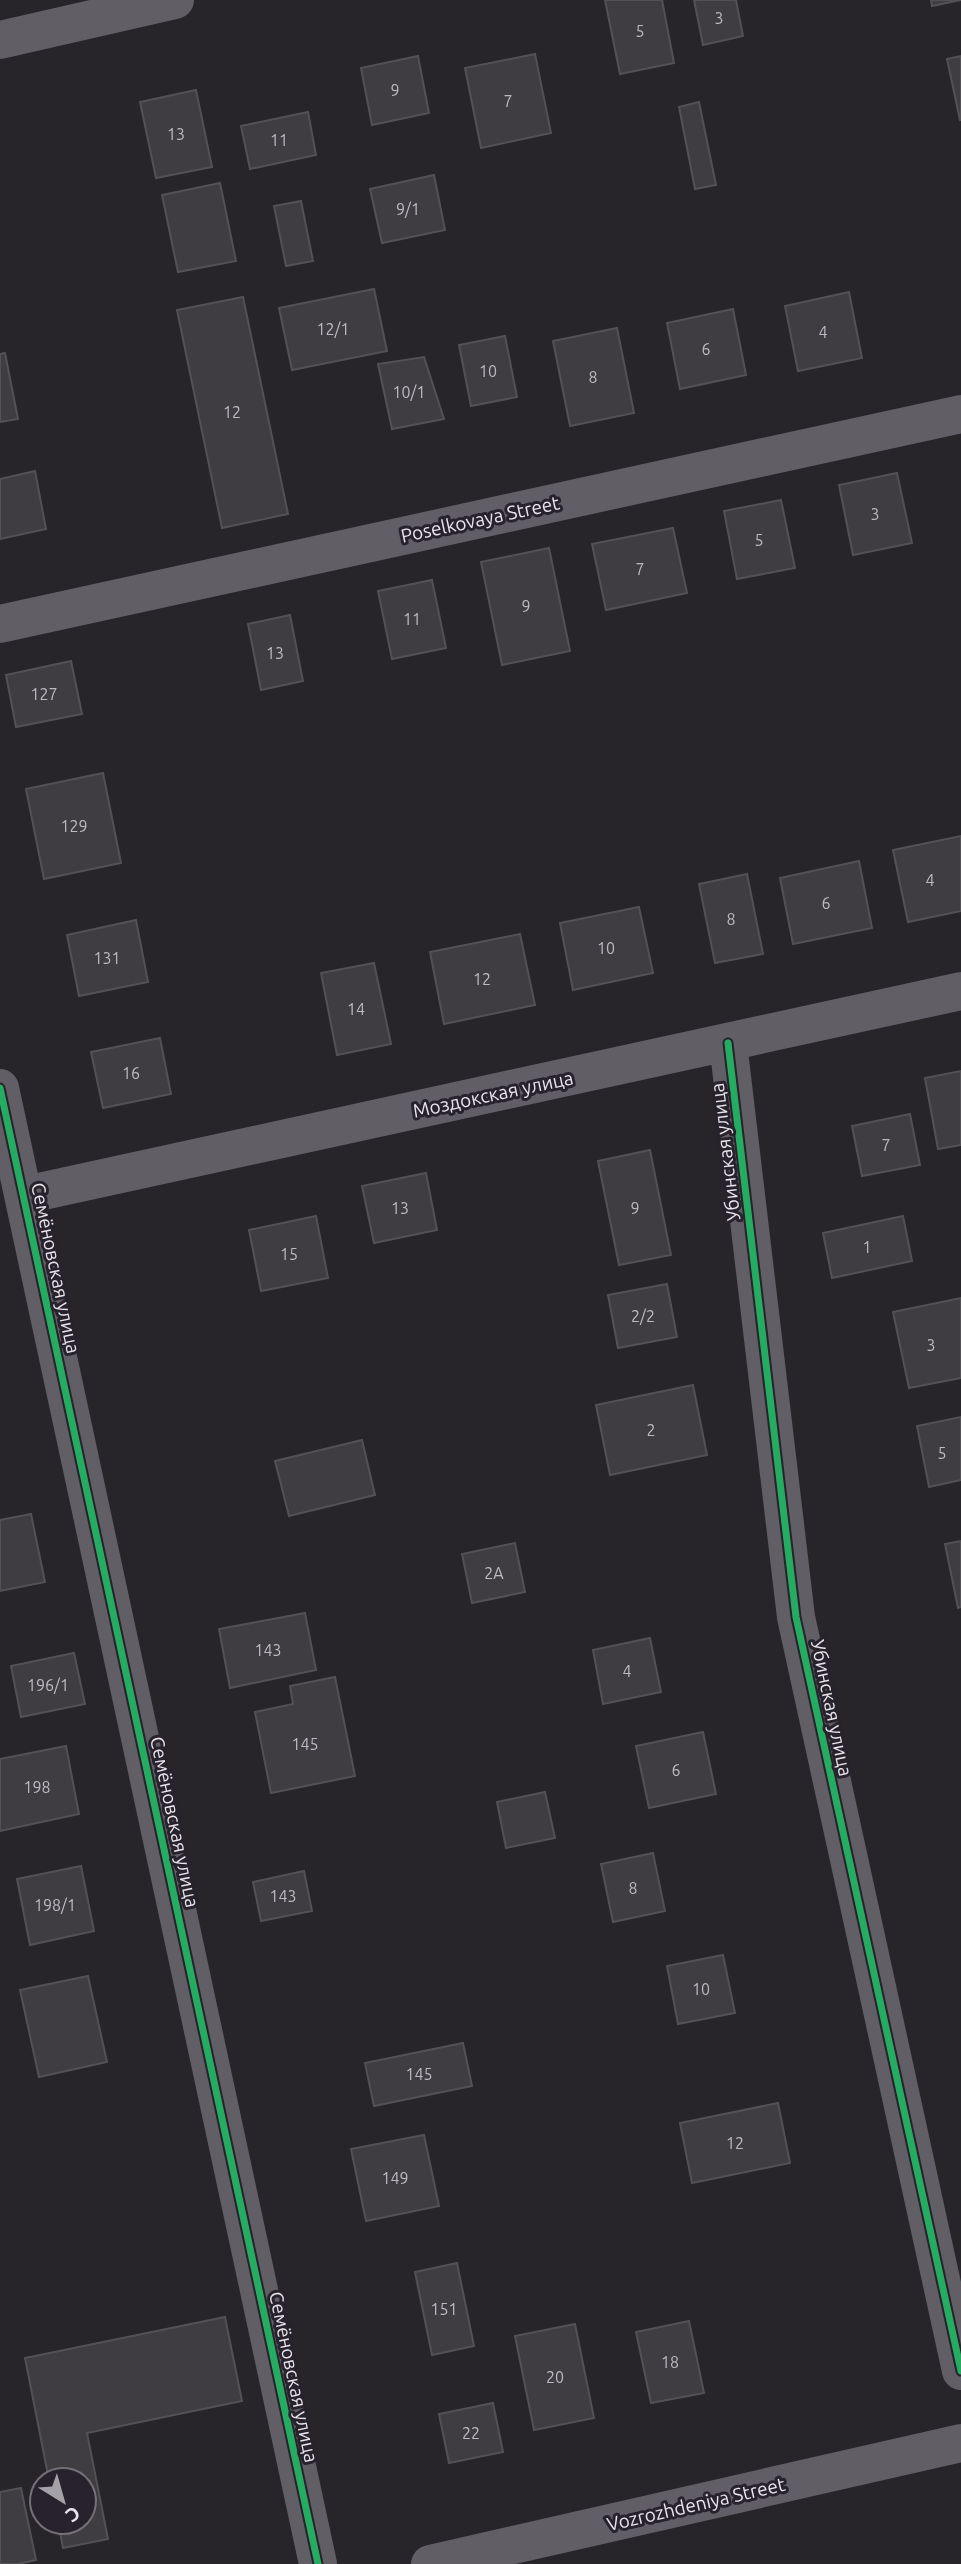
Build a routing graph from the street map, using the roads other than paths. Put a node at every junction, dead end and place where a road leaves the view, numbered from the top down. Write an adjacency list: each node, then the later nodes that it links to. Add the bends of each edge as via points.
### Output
1 (175, 0): 2 (street)
2 (0, 40)
3 (961, 414): 4 (street, Poselkovaya Street)
4 (0, 624)
5 (961, 991): 6 (street, Моздокская улица)
6 (728, 1043): 8 (street, Моздокская улица); 9 (street, Убинская улица, via 796,1617)
7 (0, 1088): 8 (street, Семёновская улица)
8 (25, 1195): 11 (street, Семёновская улица)
9 (961, 2371)
10 (961, 2443): 12 (street, Vozrozhdeniya Street)
11 (318, 2564)
12 (430, 2564)

